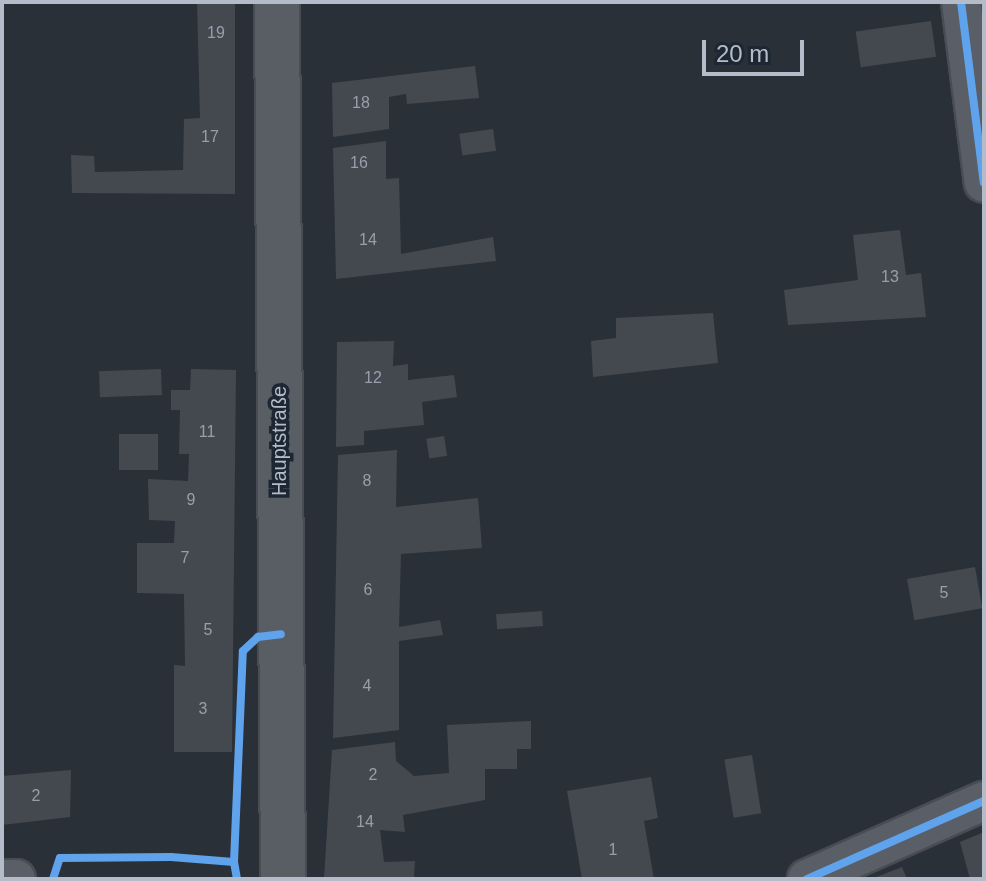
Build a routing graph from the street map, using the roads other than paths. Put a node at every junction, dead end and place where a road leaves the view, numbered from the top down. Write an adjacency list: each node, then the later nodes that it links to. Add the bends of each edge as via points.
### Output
1 (277, 2): 7 (main road, Hauptstraße)
2 (961, 2): 3 (street)
3 (984, 183)
4 (984, 801): 8 (street)
5 (2, 879): 6 (street)
6 (16, 879)
7 (283, 879)
8 (807, 879)

